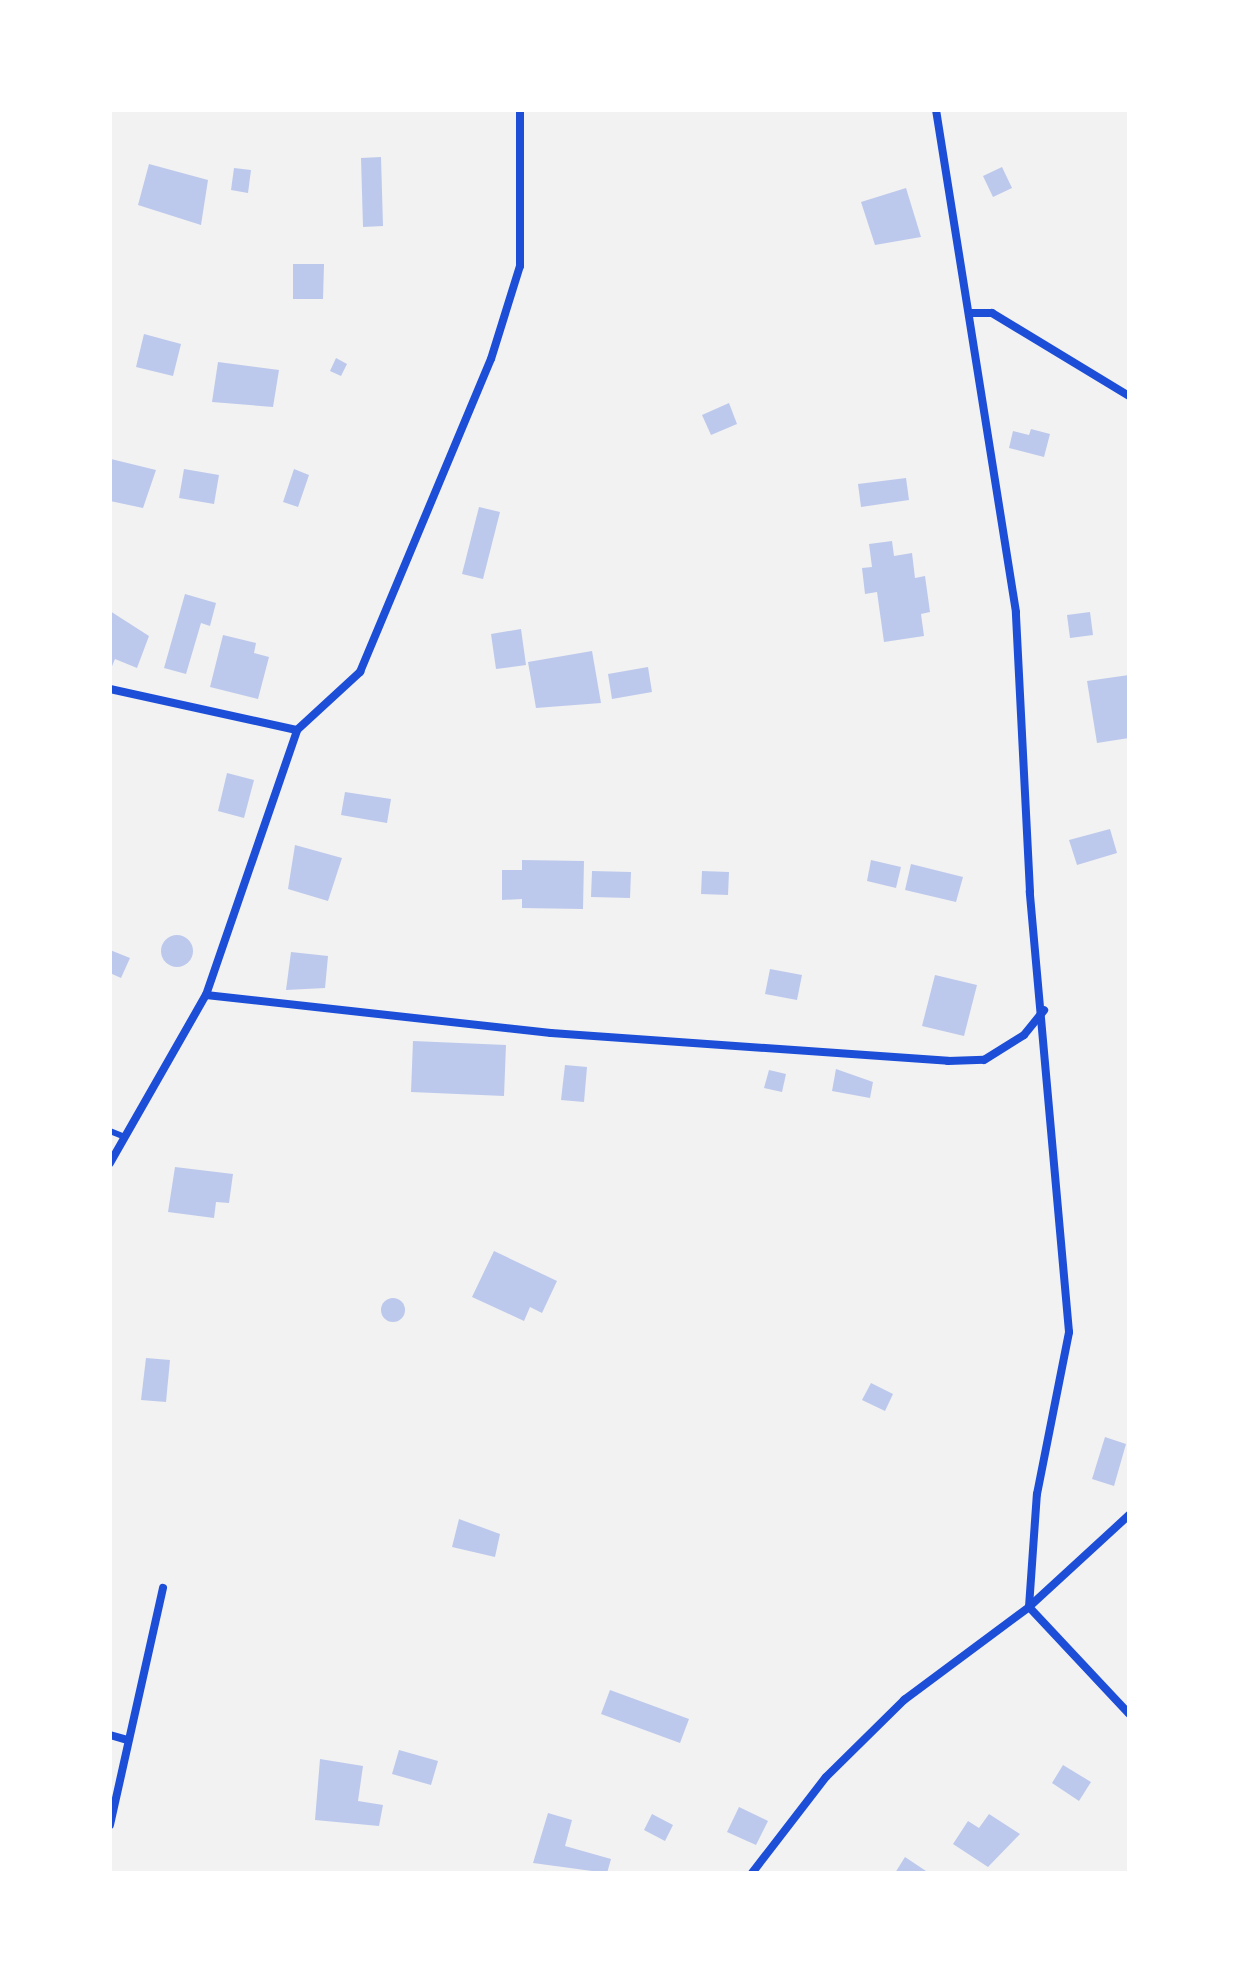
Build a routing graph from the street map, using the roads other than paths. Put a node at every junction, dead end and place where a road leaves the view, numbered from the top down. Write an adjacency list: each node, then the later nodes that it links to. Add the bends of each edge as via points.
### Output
1 (520, 110): 6 (street, via 520,266 491,359 360,672)
2 (936, 110): 3 (street)
3 (971, 313): 4 (street, via 992,313); 8 (street, via 1016,612 1030,892)
4 (1129, 396)
5 (110, 689): 6 (street)
6 (297, 730): 7 (street)
7 (206, 995): 8 (street, via 551,1033 948,1061 984,1060 1024,1035); 10 (street)
8 (1044, 1010): 14 (street, via 1069,1332 1037,1494)
9 (110, 1131): 10 (lane)
10 (125, 1137): 11 (street)
11 (110, 1163)
12 (1129, 1515): 14 (street)
13 (163, 1588): 17 (street)
14 (1029, 1607): 15 (street); 19 (street, via 904,1700 826,1777)
15 (1129, 1714)
16 (110, 1735): 17 (street)
17 (124, 1739): 18 (street)
18 (110, 1825)
19 (752, 1873)

